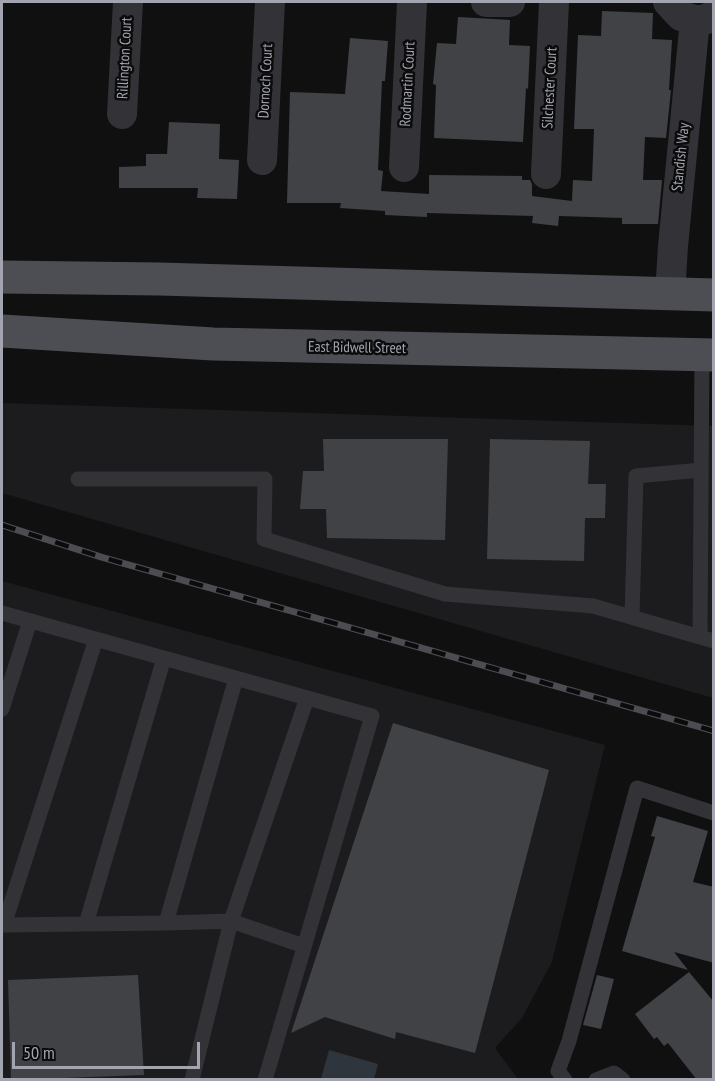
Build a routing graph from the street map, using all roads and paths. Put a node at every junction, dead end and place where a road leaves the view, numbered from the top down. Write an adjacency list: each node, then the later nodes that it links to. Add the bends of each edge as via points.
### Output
1 (128, 2): 9 (street, Rillington Court)
2 (270, 2): 10 (street, Dornoch Court)
3 (412, 2): 11 (street, Rodmartin Court)
4 (486, 2): 5 (street)
5 (510, 2)
6 (554, 2): 12 (street, Silchester Court)
7 (668, 2): 8 (street, via 681,16)
8 (704, 18): 14 (street, Standish Way, via 676,215)
9 (122, 114)
10 (262, 160)
11 (404, 167)
12 (546, 174)
13 (10, 273): 14 (main road)
14 (670, 295): 15 (main road)
15 (714, 295)
16 (9, 334): 17 (main road, East Bidwell Street, via 213,344)
17 (708, 354): 18 (lane)
18 (701, 470): 21 (lane, via 636,476); 24 (lane)
19 (78, 478): 21 (lane, via 265,479 264,539 445,594 592,606)
20 (2, 613): 22 (lane)
21 (632, 617): 24 (lane)
22 (30, 621): 23 (lane); 28 (lane)
23 (96, 639): 25 (lane); 33 (lane)
24 (707, 639)
25 (164, 658): 26 (lane); 32 (lane)
26 (236, 678): 27 (lane); 31 (lane)
27 (307, 698): 30 (lane); 34 (lane, via 372,716)
28 (2, 709)
29 (714, 813): 37 (lane, via 637,788 558,1071)
30 (231, 921): 31 (lane); 34 (lane); 35 (lane)
31 (166, 923): 32 (lane)
32 (86, 924): 33 (lane)
33 (3, 925)
34 (304, 946): 36 (lane)
35 (192, 1080)
36 (265, 1080)
37 (565, 1080)
38 (596, 1080): 39 (lane, via 614,1073)
39 (623, 1080)

